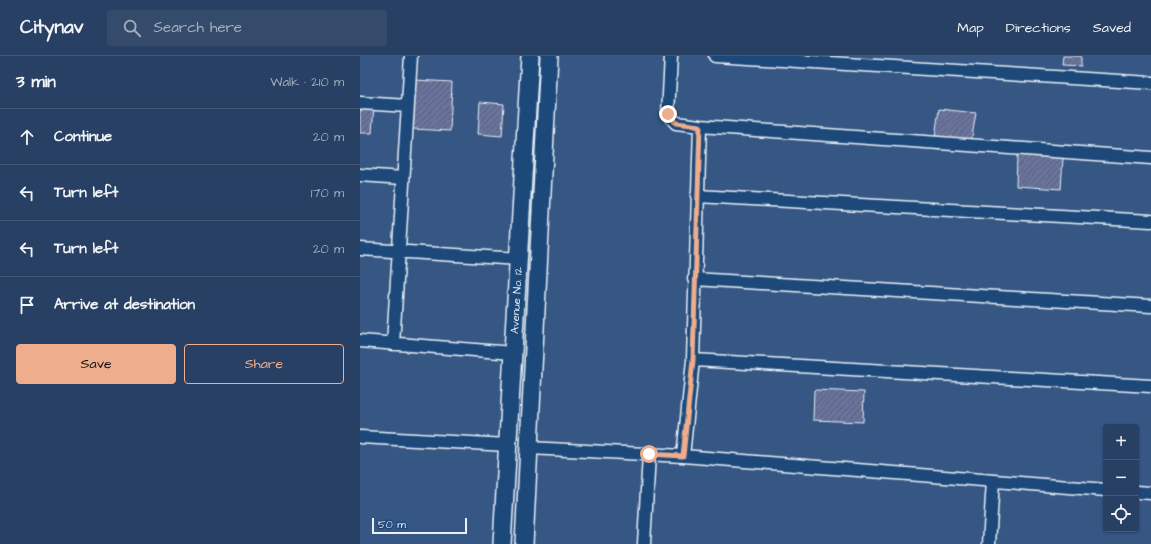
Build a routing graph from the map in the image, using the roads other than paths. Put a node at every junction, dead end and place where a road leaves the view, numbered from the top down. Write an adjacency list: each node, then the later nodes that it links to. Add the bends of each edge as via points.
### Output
1 (411, 56): 8 (street)
2 (530, 56): 17 (street, Avenue No. 12)
3 (549, 56): 27 (street, Avenue No. 12)
4 (672, 56): 9 (street, via 668,114 676,123)
5 (715, 56): 6 (street)
6 (1151, 82)
7 (360, 103): 8 (street)
8 (408, 106): 12 (street)
9 (700, 126): 10 (street); 13 (street)
10 (1151, 158)
11 (360, 175): 12 (street)
12 (403, 178): 16 (street)
13 (697, 196): 14 (street); 18 (street)
14 (1151, 221)
15 (360, 249): 16 (street)
16 (399, 252): 17 (street); 21 (street)
17 (519, 259): 22 (street, Avenue No. 12)
18 (694, 279): 19 (street); 23 (street)
19 (1151, 306)
20 (360, 341): 21 (street)
21 (393, 344): 22 (street)
22 (513, 353): 26 (street, Avenue No. 12)
23 (693, 360): 24 (street); 29 (street)
24 (1151, 386)
25 (360, 438): 26 (street)
26 (508, 445): 34 (street, Avenue No. 12)
27 (529, 448): 28 (street); 35 (street, Avenue No. 12)
28 (649, 454): 29 (street); 36 (street)
29 (683, 456): 30 (street)
30 (993, 481): 31 (street); 37 (street)
31 (1103, 490)
32 (1139, 492): 33 (street)
33 (1151, 493)
34 (502, 544)
35 (524, 544)
36 (644, 544)
37 (989, 544)

